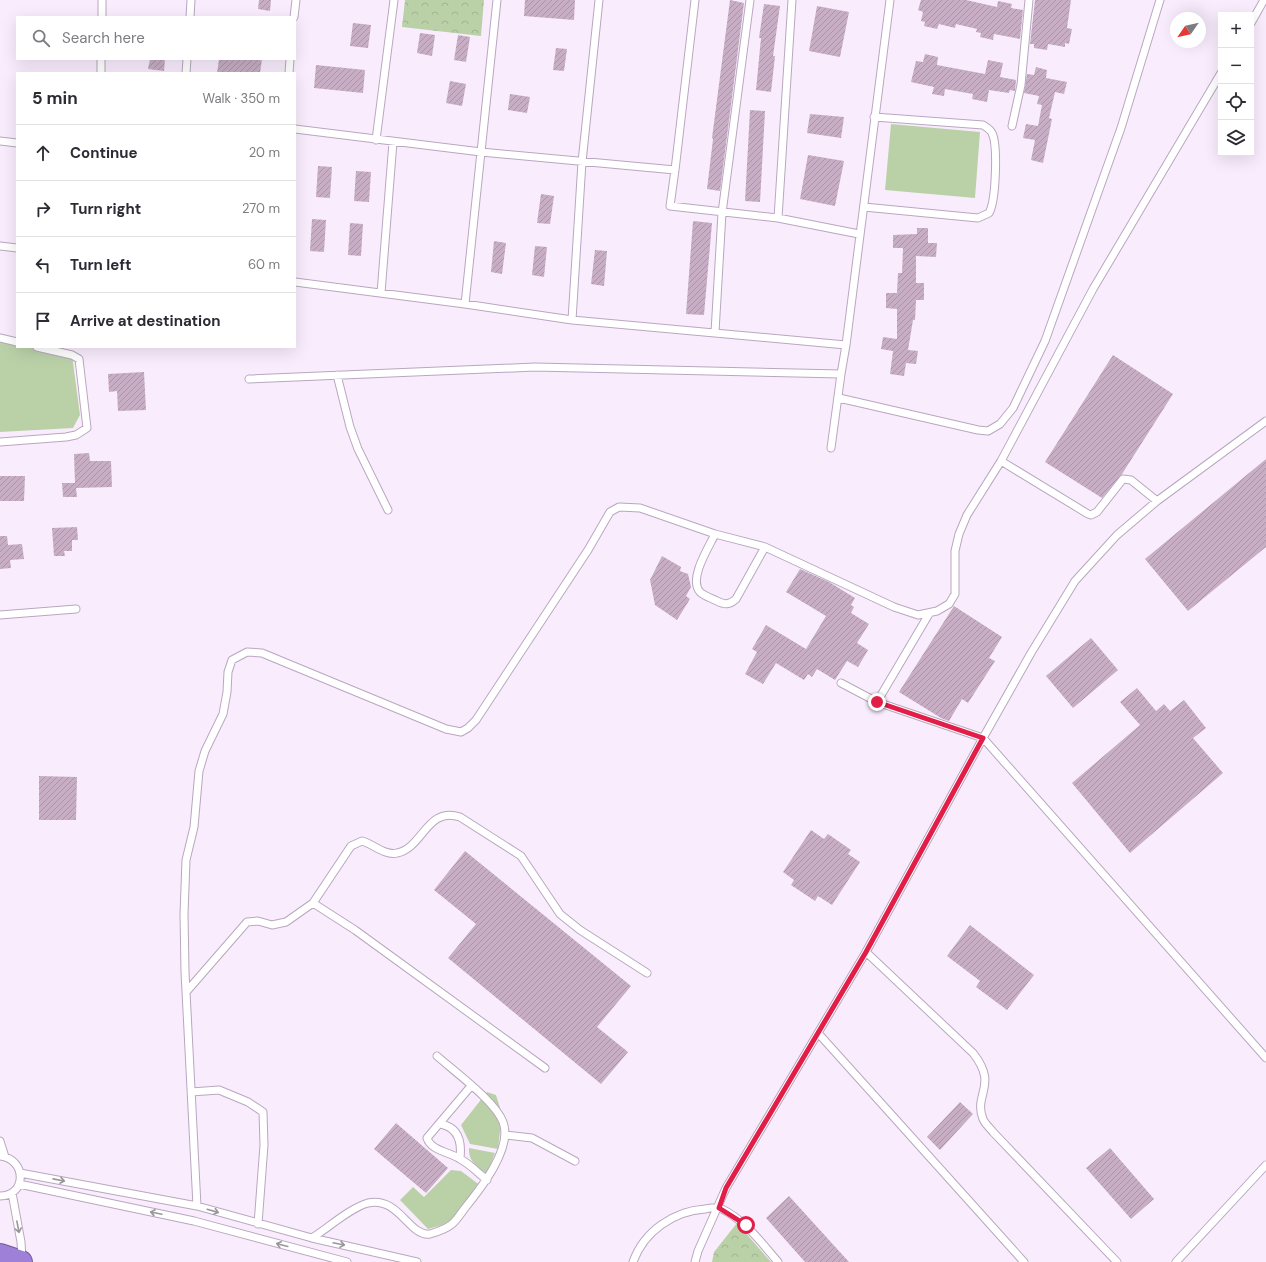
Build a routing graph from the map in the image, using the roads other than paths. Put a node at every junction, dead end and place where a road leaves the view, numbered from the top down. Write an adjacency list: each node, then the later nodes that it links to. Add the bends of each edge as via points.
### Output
1 (102, 0): 14 (lane)
2 (191, 0): 15 (lane)
3 (296, 0): 16 (lane)
4 (394, 0): 28 (lane)
5 (497, 0): 32 (lane)
6 (599, 0): 33 (lane)
7 (695, 0): 34 (lane)
8 (750, 0): 36 (lane)
9 (792, 0): 37 (lane)
10 (890, 0): 25 (lane)
11 (1029, 0): 26 (lane, via 1021,85)
12 (1160, 0): 53 (lane, via 1121,128 1044,342 1013,408 1000,424 988,431)
13 (1264, 0): 17 (lane)
14 (102, 16)
15 (190, 16)
16 (294, 16)
17 (1254, 18)
18 (102, 60): 21 (lane)
19 (187, 60): 22 (lane)
20 (290, 60): 23 (lane)
21 (101, 72)
22 (186, 72)
23 (289, 72)
24 (1218, 78): 57 (lane, via 1093,288)
25 (874, 117): 35 (lane); 35 (lane, via 982,125 988,128 993,137 996,168 993,204 989,213 978,218)
26 (1012, 126)
27 (296, 129): 28 (lane)
28 (376, 140): 31 (lane)
29 (0, 141): 30 (lane)
30 (16, 142)
31 (393, 142): 32 (lane); 42 (lane)
32 (481, 152): 33 (lane); 43 (lane)
33 (582, 162): 34 (lane); 44 (lane)
34 (675, 170): 36 (lane, via 670,206)
35 (864, 207): 38 (lane)
36 (722, 213): 37 (lane); 45 (lane)
37 (778, 218): 38 (lane)
38 (859, 234): 48 (lane)
39 (0, 246): 40 (lane)
40 (16, 248)
41 (296, 282): 42 (lane)
42 (382, 293): 43 (lane)
43 (465, 304): 44 (lane)
44 (572, 320): 45 (lane)
45 (715, 332): 48 (lane)
46 (0, 338): 47 (lane)
47 (16, 342)
48 (846, 345): 50 (lane)
49 (41, 348): 55 (lane, via 79,359 87,428 76,435 66,437)
50 (841, 374): 51 (lane, via 535,367); 53 (lane)
51 (337, 375): 52 (lane); 59 (lane, via 358,449)
52 (249, 379)
53 (839, 398): 56 (lane)
54 (1266, 421): 58 (lane)
55 (0, 442)
56 (831, 448)
57 (1001, 461): 58 (lane, via 1091,515 1097,512 1123,479 1131,480); 63 (lane, via 967,515 959,534 954,551 955,594 949,604)
58 (1157, 501): 67 (lane, via 1117,535 1075,582)
59 (388, 510)
60 (715, 534): 61 (lane); 61 (lane, via 695,580 701,593 724,605 731,604 736,599); 71 (lane, via 640,508 626,506 610,512 588,550 476,720 461,732 446,729 262,653 247,652 232,660 223,714 205,751 199,771 194,827 186,860 184,914)
61 (765, 547): 63 (lane, via 894,606 918,615)
62 (76, 609): 64 (lane)
63 (929, 614): 66 (lane)
64 (0, 615)
65 (841, 683): 66 (lane)
66 (877, 702): 67 (lane)
67 (983, 738): 69 (lane); 74 (lane)
68 (312, 903): 70 (lane, via 351,846 362,841 389,853 397,853 409,846 434,821 451,814 460,817 521,856 560,914 580,930); 71 (lane, via 280,924 248,922); 75 (lane, via 355,930)
69 (866, 952): 72 (lane); 102 (lane, via 977,1058 986,1074 981,1106 983,1119)
70 (647, 973)
71 (187, 991): 77 (lane)
72 (818, 1033): 91 (lane, via 726,1188); 101 (lane)
73 (437, 1056): 76 (lane)
74 (1266, 1058)
75 (545, 1068)
76 (471, 1086): 78 (lane); 79 (lane, via 496,1110 503,1122)
77 (191, 1092): 90 (lane); 92 (lane, via 219,1090 248,1102 263,1112 264,1144)
78 (440, 1124): 82 (lane, via 449,1126 456,1132 461,1150); 82 (lane, via 427,1138 428,1142)
79 (506, 1135): 83 (lane, via 532,1138); 86 (lane)
80 (0, 1141): 81 (lane)
81 (3, 1157): 85 (lane, via 15,1163)
82 (460, 1158): 86 (lane)
83 (575, 1161)
84 (1266, 1164): 103 (lane)
85 (20, 1173): 87 (lane); 90 (lane, one-way to 90)
86 (487, 1180): 93 (lane, via 453,1224 437,1232 419,1232 393,1208 378,1202 356,1209)
87 (19, 1184): 88 (lane); 96 (lane, one-way to 87, via 194,1221)
88 (12, 1193): 89 (lane); 95 (lane, one-way to 95, via 21,1242)
89 (0, 1196)
90 (197, 1206): 92 (lane, one-way to 92)
91 (719, 1208): 98 (lane, via 688,1210 672,1217 657,1227); 99 (lane); 100 (lane, via 746,1225)
92 (258, 1224): 93 (lane)
93 (312, 1238): 97 (lane, one-way to 97)
94 (0, 1255): 95 (highway)
95 (21, 1262)
96 (347, 1262)
97 (417, 1262)
98 (633, 1262)
99 (695, 1262)
100 (778, 1262)
101 (1024, 1262)
102 (1117, 1262)
103 (1176, 1262)

